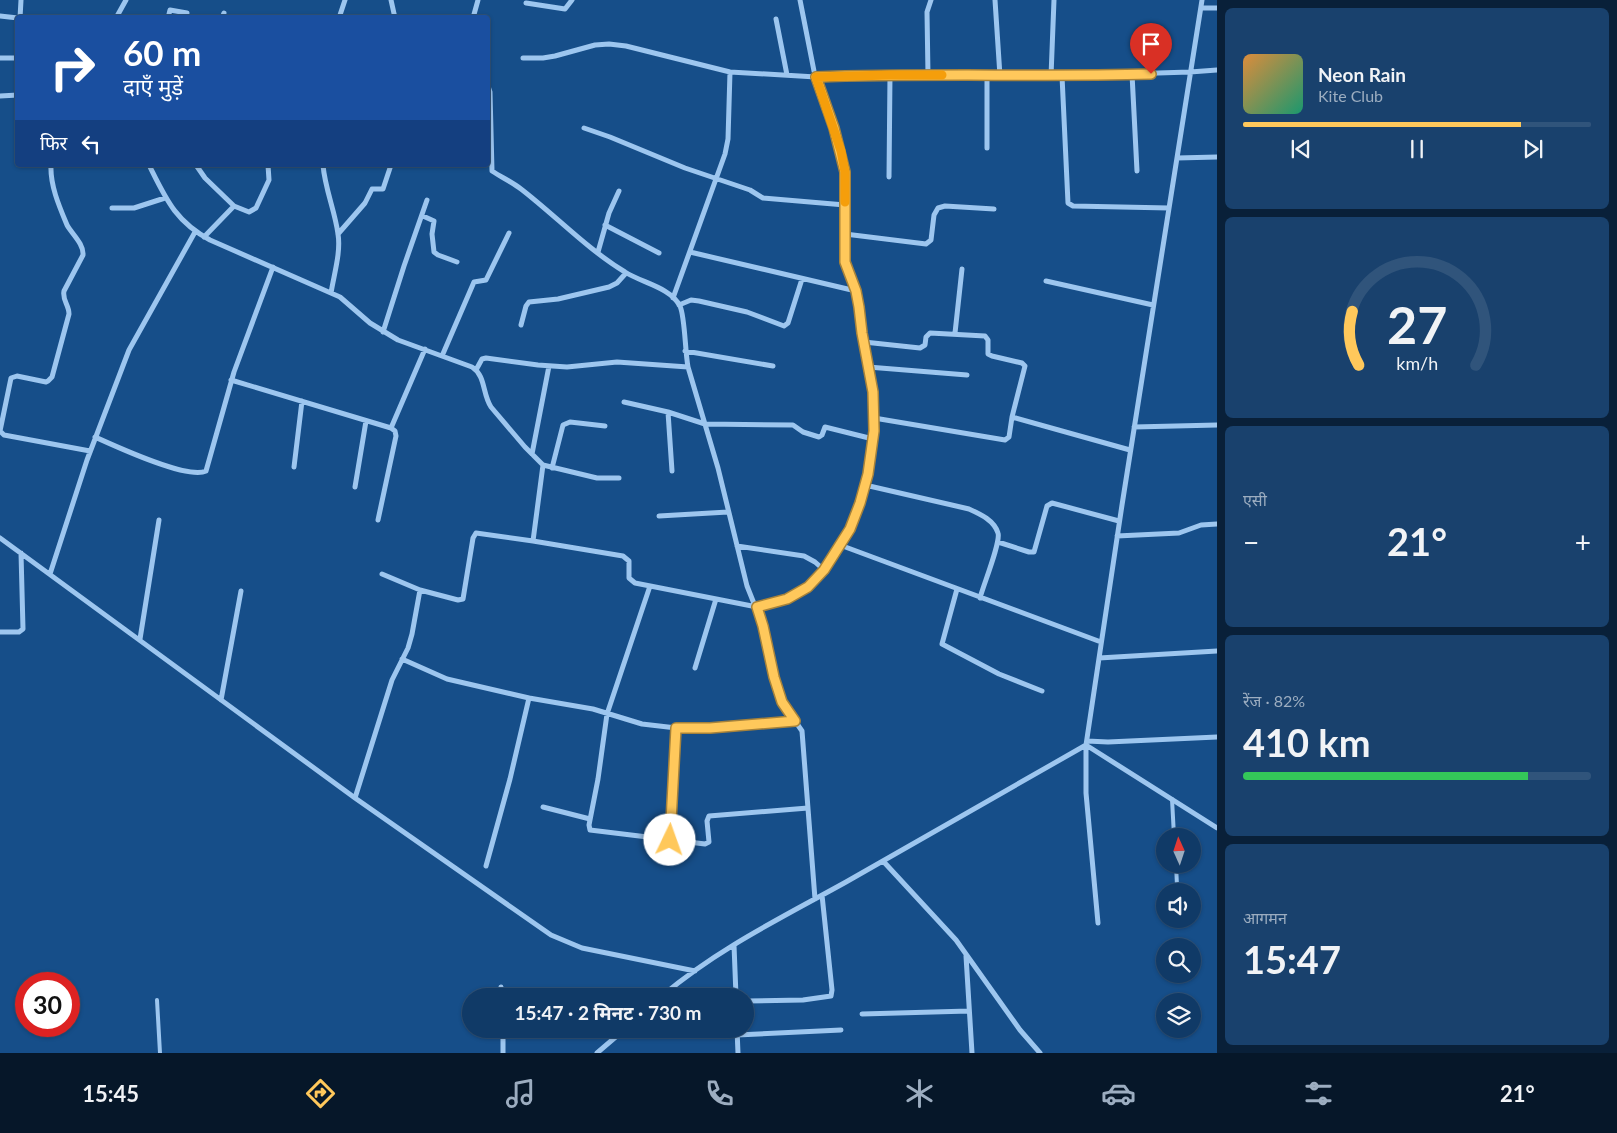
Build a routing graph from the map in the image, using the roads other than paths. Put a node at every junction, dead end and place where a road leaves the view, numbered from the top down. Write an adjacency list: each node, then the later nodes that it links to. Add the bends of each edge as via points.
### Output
1 (21, 0): 16 (street)
2 (126, 0): 17 (street)
3 (345, 0): 19 (street)
4 (391, 0): 20 (street)
5 (478, 0): 21 (street)
6 (572, 0): 12 (street, via 565,9)
7 (800, 0): 39 (street)
8 (931, 0): 34 (street, via 926,12)
9 (995, 0): 36 (street)
10 (1054, 0): 37 (street)
11 (1202, 0): 13 (street)
12 (526, 3)
13 (1201, 8): 14 (street); 30 (street)
14 (1217, 8)
15 (187, 13): 18 (street, via 170,10)
16 (19, 15)
17 (118, 15)
18 (169, 15)
19 (340, 15)
20 (394, 15)
21 (474, 15)
22 (0, 16): 23 (street)
23 (15, 18)
24 (776, 19): 32 (street)
25 (0, 58): 26 (street)
26 (15, 58)
27 (523, 58): 29 (street, via 543,58 609,44)
28 (1217, 70): 30 (street)
29 (730, 72): 32 (street); 55 (street, via 728,139)
30 (1190, 72): 31 (street); 46 (street)
31 (1132, 74): 38 (street); 53 (street)
32 (788, 75): 39 (street)
33 (890, 75): 34 (street); 39 (street); 54 (street)
34 (928, 75): 35 (street)
35 (987, 76): 36 (street); 44 (street)
36 (1000, 76): 37 (street)
37 (1051, 76): 38 (street)
38 (1062, 76): 62 (street, via 1068,202 1073,206)
39 (816, 77): 59 (street, via 841,151)
40 (15, 94): 41 (street)
41 (0, 96)
42 (584, 128): 55 (street)
43 (490, 143): 71 (street, via 492,171 519,188)
44 (987, 148)
45 (1217, 157): 46 (street)
46 (1176, 158): 62 (street)
47 (51, 167): 113 (street, via 54,192 83,255 64,291 69,314 52,377 46,382 16,376 11,378 0,431 4,435)
48 (150, 167): 57 (street)
49 (197, 167): 60 (street)
50 (268, 167): 60 (street, via 269,180 256,208 249,212)
51 (323, 167): 68 (street)
52 (390, 167): 68 (street, via 383,188 372,188 365,203)
53 (1137, 171)
54 (889, 177)
55 (716, 179): 59 (street, via 769,199); 72 (street)
56 (619, 191): 65 (street)
57 (165, 198): 61 (street, via 134,208); 66 (street)
58 (427, 200): 64 (street)
59 (845, 205): 69 (street)
60 (234, 206): 70 (street)
61 (112, 208)
62 (1169, 208): 84 (street)
63 (994, 210): 69 (street, via 938,208 930,240 926,244)
64 (422, 216): 74 (street, via 434,221 432,238 435,254); 86 (street)
65 (605, 225): 71 (street); 73 (street)
66 (195, 232): 70 (street); 110 (street, via 129,350)
67 (510, 232): 91 (street, via 486,280 474,282)
68 (338, 234): 81 (street)
69 (845, 234): 80 (street, via 845,262)
70 (204, 237): 75 (street)
71 (598, 252): 77 (street)
72 (690, 252): 78 (street); 82 (street)
73 (659, 253)
74 (457, 262)
75 (273, 267): 81 (street); 98 (street)
76 (962, 269): 87 (street)
77 (626, 273): 82 (street); 85 (street, via 609,287 529,302)
78 (802, 279): 80 (street); 83 (street, via 788,323 784,326 747,312 699,301 691,300)
79 (1046, 281): 84 (street)
80 (856, 291): 88 (street)
81 (331, 292): 86 (street)
82 (673, 298): 83 (street)
83 (679, 305): 90 (street)
84 (1154, 305): 108 (street)
85 (521, 324)
86 (383, 332): 89 (street)
87 (955, 334): 88 (street, via 930,333 926,336 926,345 920,348); 102 (street, via 985,336 988,354 1024,364)
88 (864, 342): 95 (street)
89 (425, 349): 91 (street); 109 (street)
90 (685, 351): 93 (street); 94 (street)
91 (442, 356): 96 (street)
92 (549, 366): 94 (street, via 617,362); 96 (street, via 484,358); 114 (street)
93 (773, 366)
94 (688, 367): 105 (street)
95 (868, 367): 97 (street); 103 (street)
96 (476, 370): 114 (street, via 491,406)
97 (967, 375)
98 (231, 380): 99 (street); 110 (street, via 203,473 166,466)
99 (302, 401): 104 (street); 116 (street)
100 (624, 402): 101 (street)
101 (668, 412): 105 (street); 118 (street)
102 (1012, 417): 103 (street, via 1005,440); 112 (street)
103 (874, 418): 111 (street)
104 (366, 421): 109 (street); 121 (street)
105 (704, 424): 111 (street, via 793,426 819,437 826,427); 122 (street)
106 (1217, 425): 108 (street)
107 (605, 426): 117 (street, via 570,422 563,425)
108 (1134, 426): 112 (street)
109 (391, 428): 125 (street, via 396,436)
110 (95, 437): 113 (street)
111 (873, 440): 120 (street)
112 (1130, 450): 126 (street)
113 (90, 452): 136 (street)
114 (532, 454): 115 (street)
115 (543, 465): 117 (street); 130 (street)
116 (294, 467)
117 (552, 468): 119 (street, via 597,478)
118 (672, 471)
119 (619, 478)
120 (865, 485): 131 (street, via 977,512 991,522 998,532); 132 (street, via 850,529)
121 (355, 487)
122 (728, 512): 123 (street); 133 (street)
123 (658, 516)
124 (159, 520): 146 (street)
125 (378, 520)
126 (1119, 522): 128 (street); 131 (street, via 1052,503 1047,506 1034,552)
127 (1217, 524): 128 (street, via 1178,533)
128 (1117, 536): 147 (street)
129 (0, 538): 134 (street)
130 (533, 541): 138 (street, via 623,556 629,561 631,581); 140 (street, via 476,532 464,599)
131 (998, 542): 142 (street)
132 (840, 545): 135 (street); 139 (street)
133 (737, 546): 135 (street, via 804,556); 144 (street, via 746,586)
134 (21, 553): 136 (street); 145 (street, via 23,629)
135 (824, 570): 144 (street, via 808,587 787,599)
136 (50, 574): 146 (street)
137 (382, 574): 140 (street)
138 (650, 586): 143 (street); 155 (street)
139 (957, 589): 142 (street); 152 (street, via 942,644 999,674)
140 (420, 590): 150 (street, via 412,634)
141 (241, 592): 154 (street)
142 (980, 598): 147 (street)
143 (716, 599): 144 (street); 151 (street)
144 (757, 607): 156 (street, via 782,702)
145 (0, 632)
146 (140, 639): 154 (street)
147 (1101, 642): 149 (street)
148 (1217, 651): 149 (street)
149 (1099, 658): 159 (street)
150 (402, 659): 153 (street, via 447,679); 160 (street, via 392,680)
151 (694, 668)
152 (1042, 691)
153 (529, 698): 155 (street); 169 (street)
154 (221, 700): 160 (street)
155 (607, 714): 157 (street, via 642,724); 164 (street)
156 (795, 721): 157 (street); 163 (street, via 802,731)
157 (676, 728): 167 (street)
158 (1217, 737): 159 (street)
159 (1087, 743): 161 (street); 168 (street); 172 (street, via 1086,793)
160 (355, 798): 175 (street, via 551,935 582,948)
161 (1172, 799): 165 (lane); 166 (street)
162 (543, 807): 164 (street)
163 (808, 808): 167 (street, via 711,815 707,818 708,844); 171 (street)
164 (590, 819): 167 (street, via 588,828 593,831)
165 (1174, 828)
166 (1217, 828)
167 (670, 840)
168 (883, 861): 170 (street); 174 (street, via 941,923)
169 (486, 866)
170 (822, 895): 171 (street); 179 (street, via 831,996)
171 (815, 899): 173 (street)
172 (1098, 923)
173 (734, 945): 175 (street); 177 (street)
174 (966, 956): 180 (street); 192 (street)
175 (695, 971): 176 (street)
176 (673, 988)
177 (736, 988)
178 (157, 1000): 187 (lane)
179 (754, 1001)
180 (969, 1011): 181 (street); 191 (street)
181 (862, 1014)
182 (840, 1030): 183 (street)
183 (754, 1032)
184 (502, 1038): 188 (street)
185 (614, 1038): 189 (street)
186 (737, 1038): 190 (street)
187 (160, 1053)
188 (503, 1053)
189 (597, 1053)
190 (738, 1053)
191 (972, 1053)
192 (1040, 1053)

